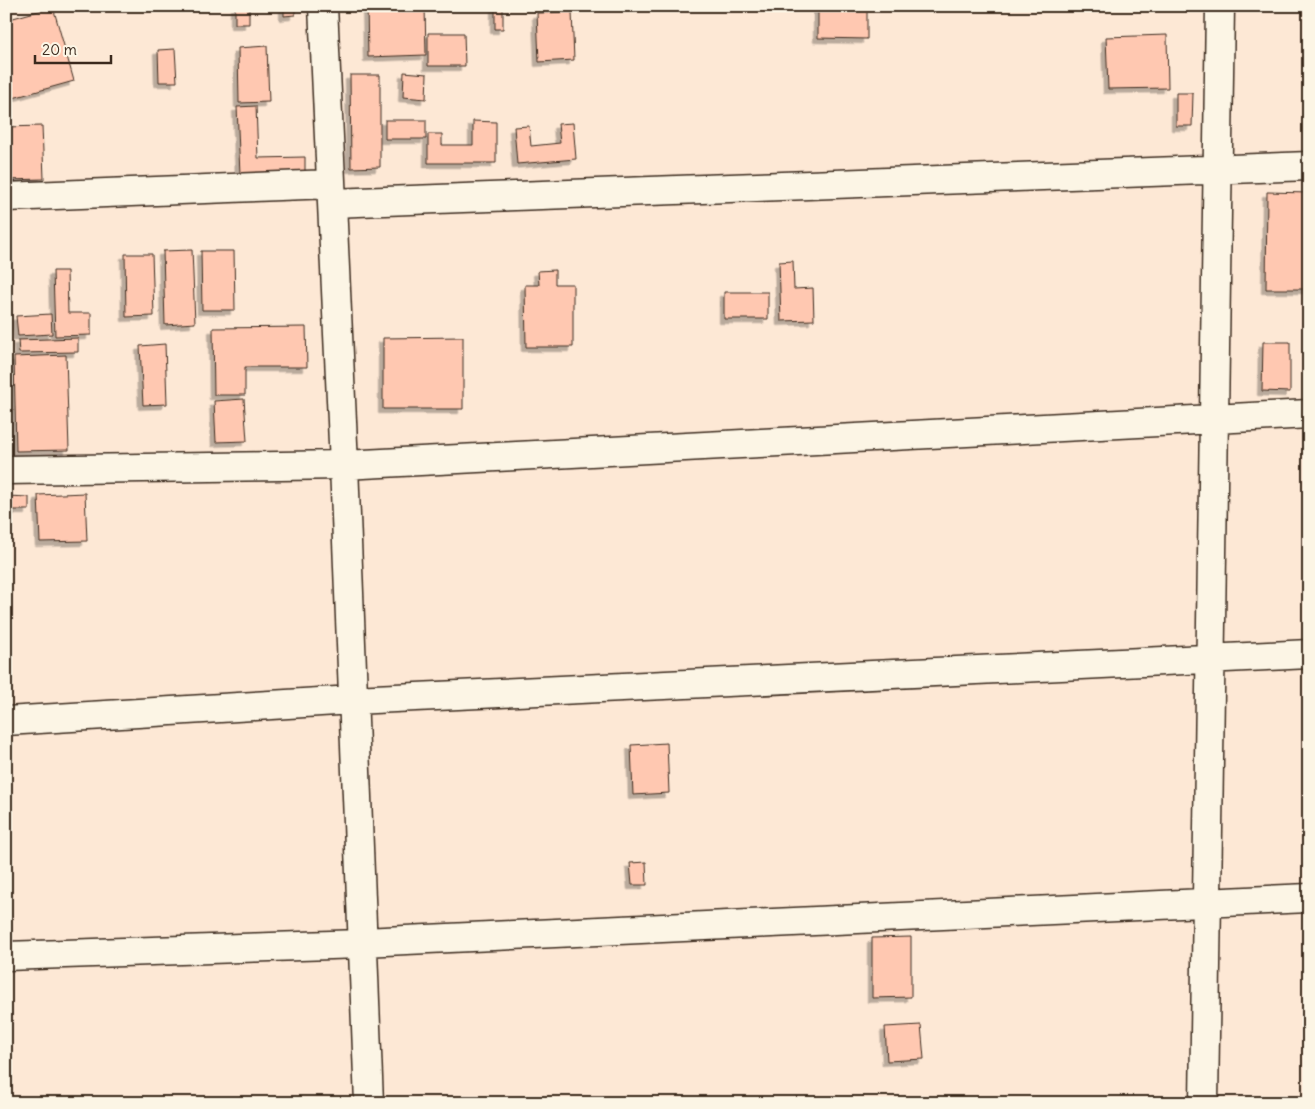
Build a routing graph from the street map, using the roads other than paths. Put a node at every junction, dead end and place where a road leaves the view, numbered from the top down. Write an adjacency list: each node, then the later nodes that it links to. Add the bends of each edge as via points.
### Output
1 (323, 6): 5 (street)
2 (1220, 6): 4 (street)
3 (1309, 166): 4 (street)
4 (1217, 168): 5 (street); 8 (street)
5 (331, 193): 6 (street); 9 (street)
6 (6, 197)
7 (1309, 414): 8 (street)
8 (1213, 419): 9 (street); 12 (street)
9 (344, 465): 10 (street); 13 (street)
10 (6, 470)
11 (1309, 654): 12 (street)
12 (1210, 658): 13 (street); 16 (street)
13 (353, 700): 14 (street); 17 (street)
14 (6, 721)
15 (1309, 898): 16 (street)
16 (1206, 902): 17 (street); 20 (street)
17 (363, 942): 18 (street); 19 (street)
18 (6, 956)
19 (369, 1103)
20 (1204, 1103)

